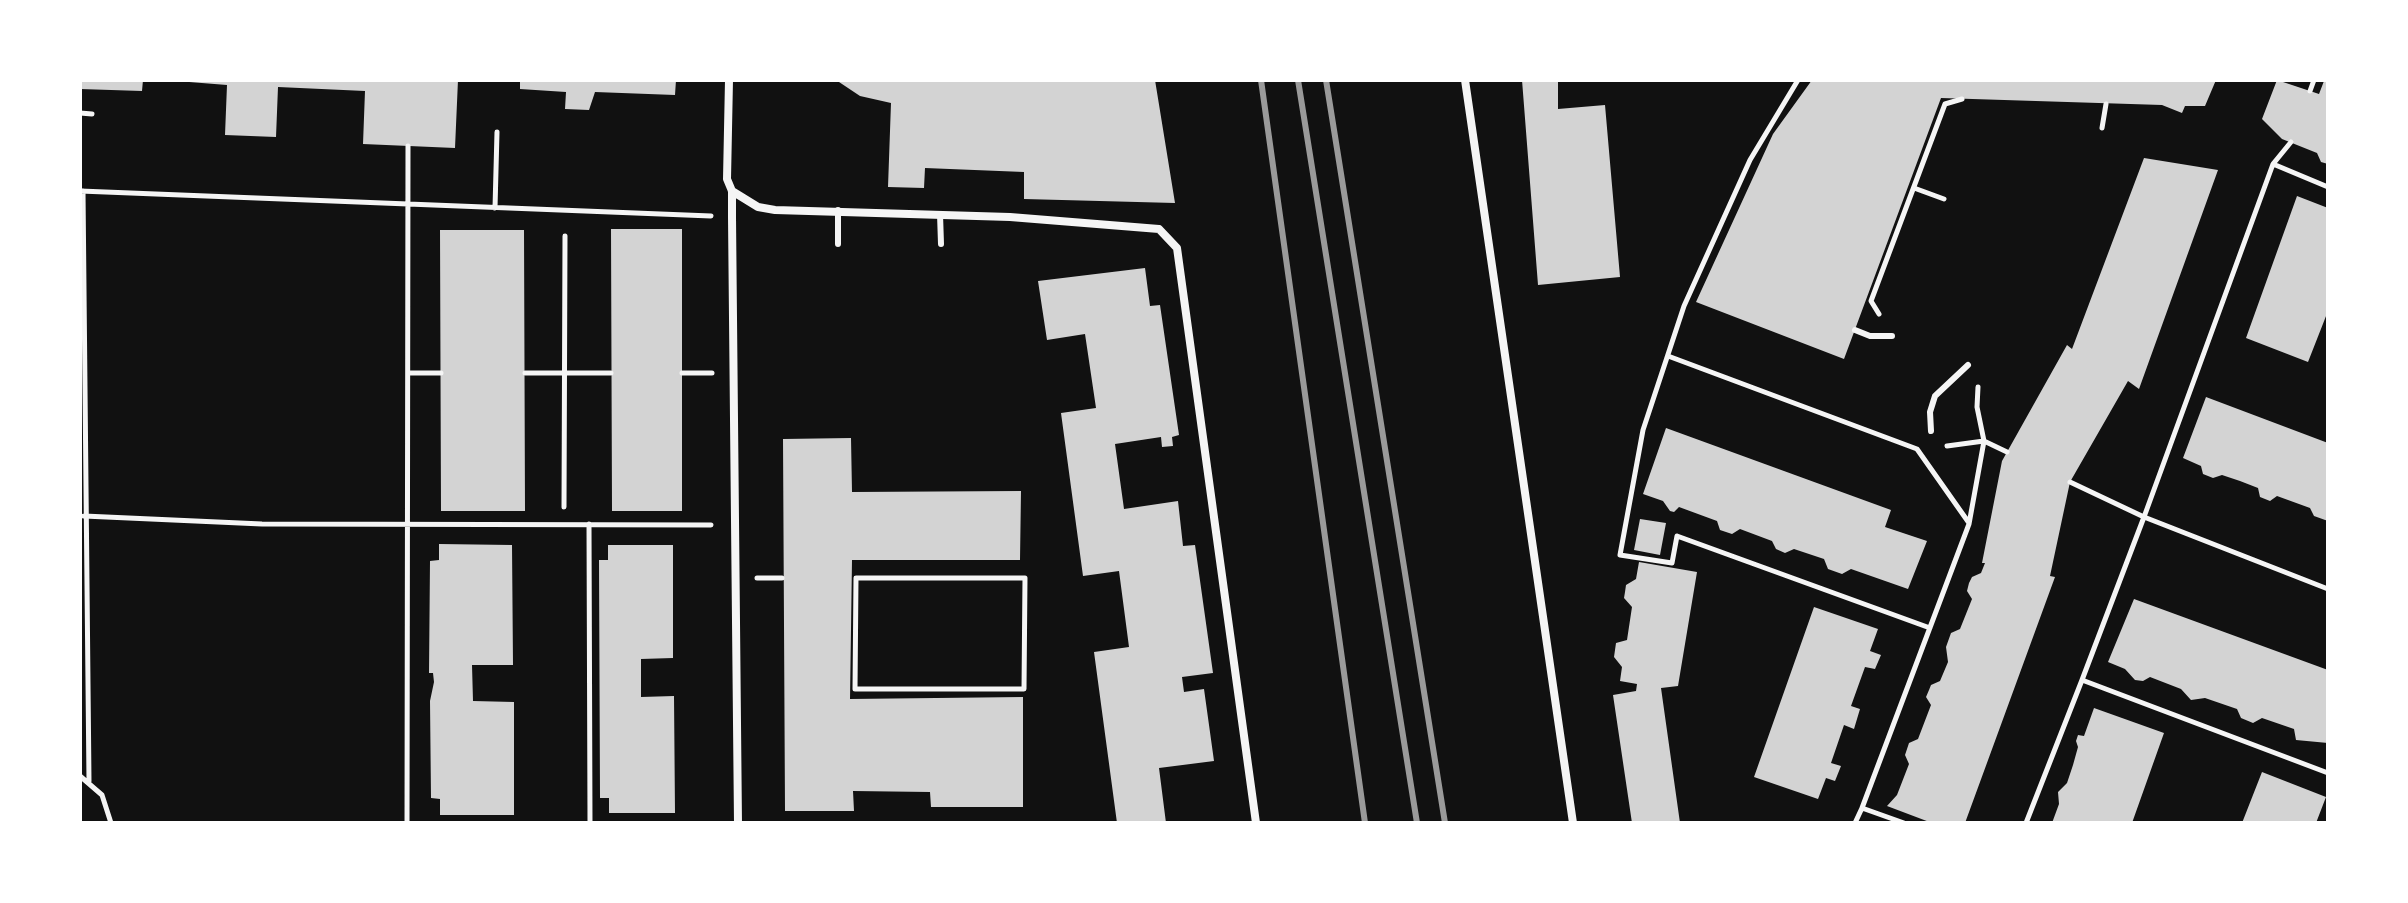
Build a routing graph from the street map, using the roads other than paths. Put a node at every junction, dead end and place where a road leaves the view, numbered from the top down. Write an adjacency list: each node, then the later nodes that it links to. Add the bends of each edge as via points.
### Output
1 (729, 80): 3 (street, via 727,179)
2 (1465, 80): 14 (street)
3 (732, 191): 4 (street, via 758,207); 12 (street)
4 (838, 210): 5 (street); 6 (lane)
5 (940, 214): 7 (lane); 13 (street, via 1159,229 1177,248)
6 (838, 244)
7 (941, 244)
8 (1855, 330): 9 (lane)
9 (1892, 336)
10 (1968, 365): 11 (lane, via 1935,396)
11 (1931, 431)
12 (738, 823)
13 (1256, 823)
14 (1573, 823)

